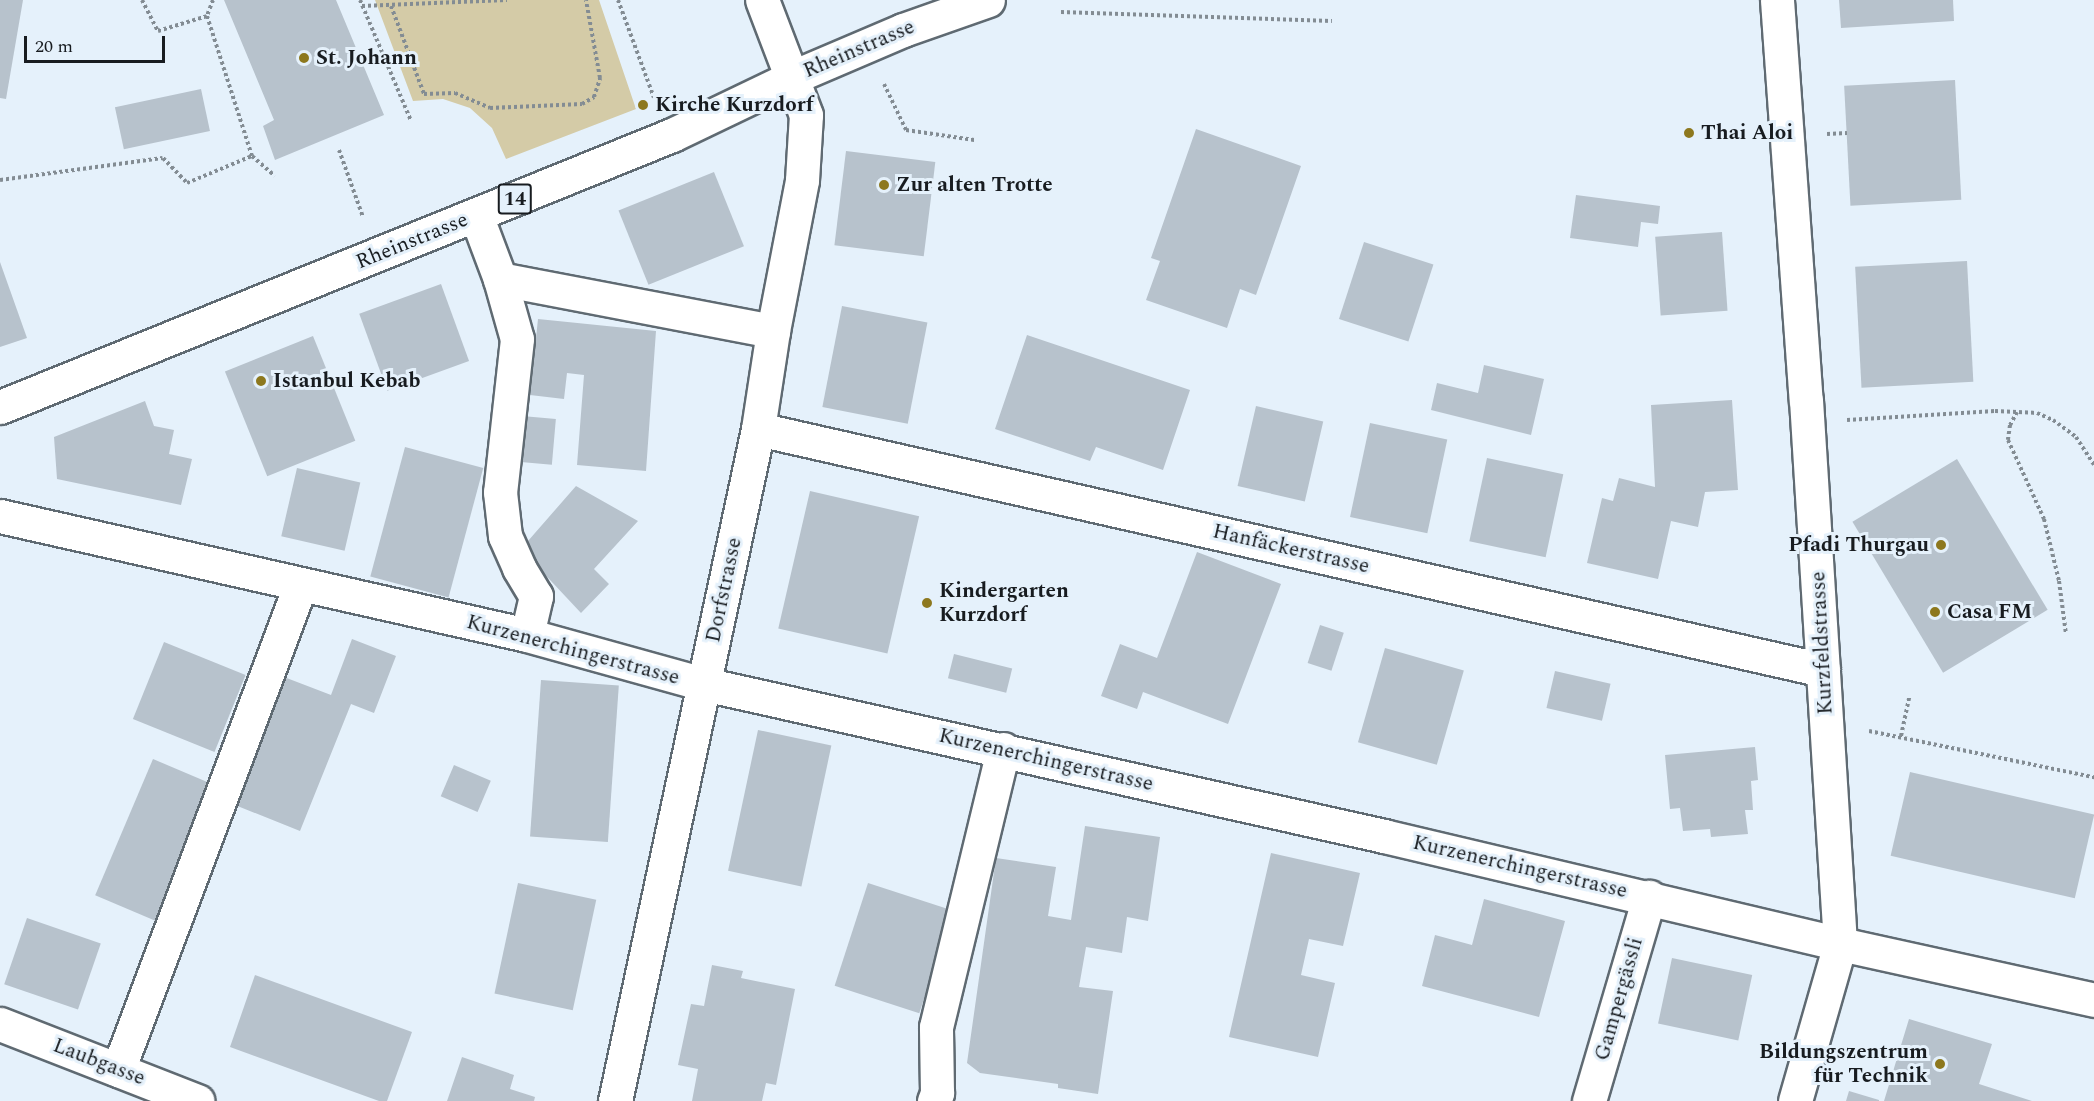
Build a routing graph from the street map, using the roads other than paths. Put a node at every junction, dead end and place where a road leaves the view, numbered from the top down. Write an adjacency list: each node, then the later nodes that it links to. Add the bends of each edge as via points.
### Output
1 (762, 0): 4 (street, Dorfstrasse)
2 (988, 0): 4 (street, Rheinstrasse / 14, via 903,30)
3 (1777, 0): 13 (street, Kurzfeldstrasse)
4 (793, 77): 5 (street, Rheinstrasse / 14, via 672,135); 7 (street, Dorfstrasse, via 806,115 802,180)
5 (476, 215): 6 (street); 8 (street, Rheinstrasse / 14)
6 (500, 279): 7 (street); 12 (street, via 517,339 500,492 505,536 536,596)
7 (773, 331): 9 (street, Dorfstrasse)
8 (0, 407)
9 (758, 429): 13 (street, Hanfäckerstrasse); 14 (street, Dorfstrasse)
10 (0, 516): 11 (street, Kurzenerchingerstrasse)
11 (300, 586): 12 (street, Kurzenerchingerstrasse); 20 (street)
12 (526, 635): 14 (street, Kurzenerchingerstrasse)
13 (1823, 670): 17 (street, Kurzfeldstrasse)
14 (704, 684): 15 (street, Kurzenerchingerstrasse); 22 (street, Dorfstrasse)
15 (1003, 749): 16 (street, Kurzenerchingerstrasse); 23 (street, via 936,1027)
16 (1649, 897): 17 (street, Kurzenerchingerstrasse); 24 (street, Gampergässli)
17 (1840, 944): 18 (street, Kurzenerchingerstrasse); 25 (street, Kurzfeldstrasse)
18 (2094, 1000)
19 (0, 1024): 20 (street, Laubgasse)
20 (118, 1070): 21 (street, Laubgasse)
21 (197, 1101)
22 (615, 1101)
23 (934, 1101)
24 (1589, 1101)
25 (1795, 1101)

